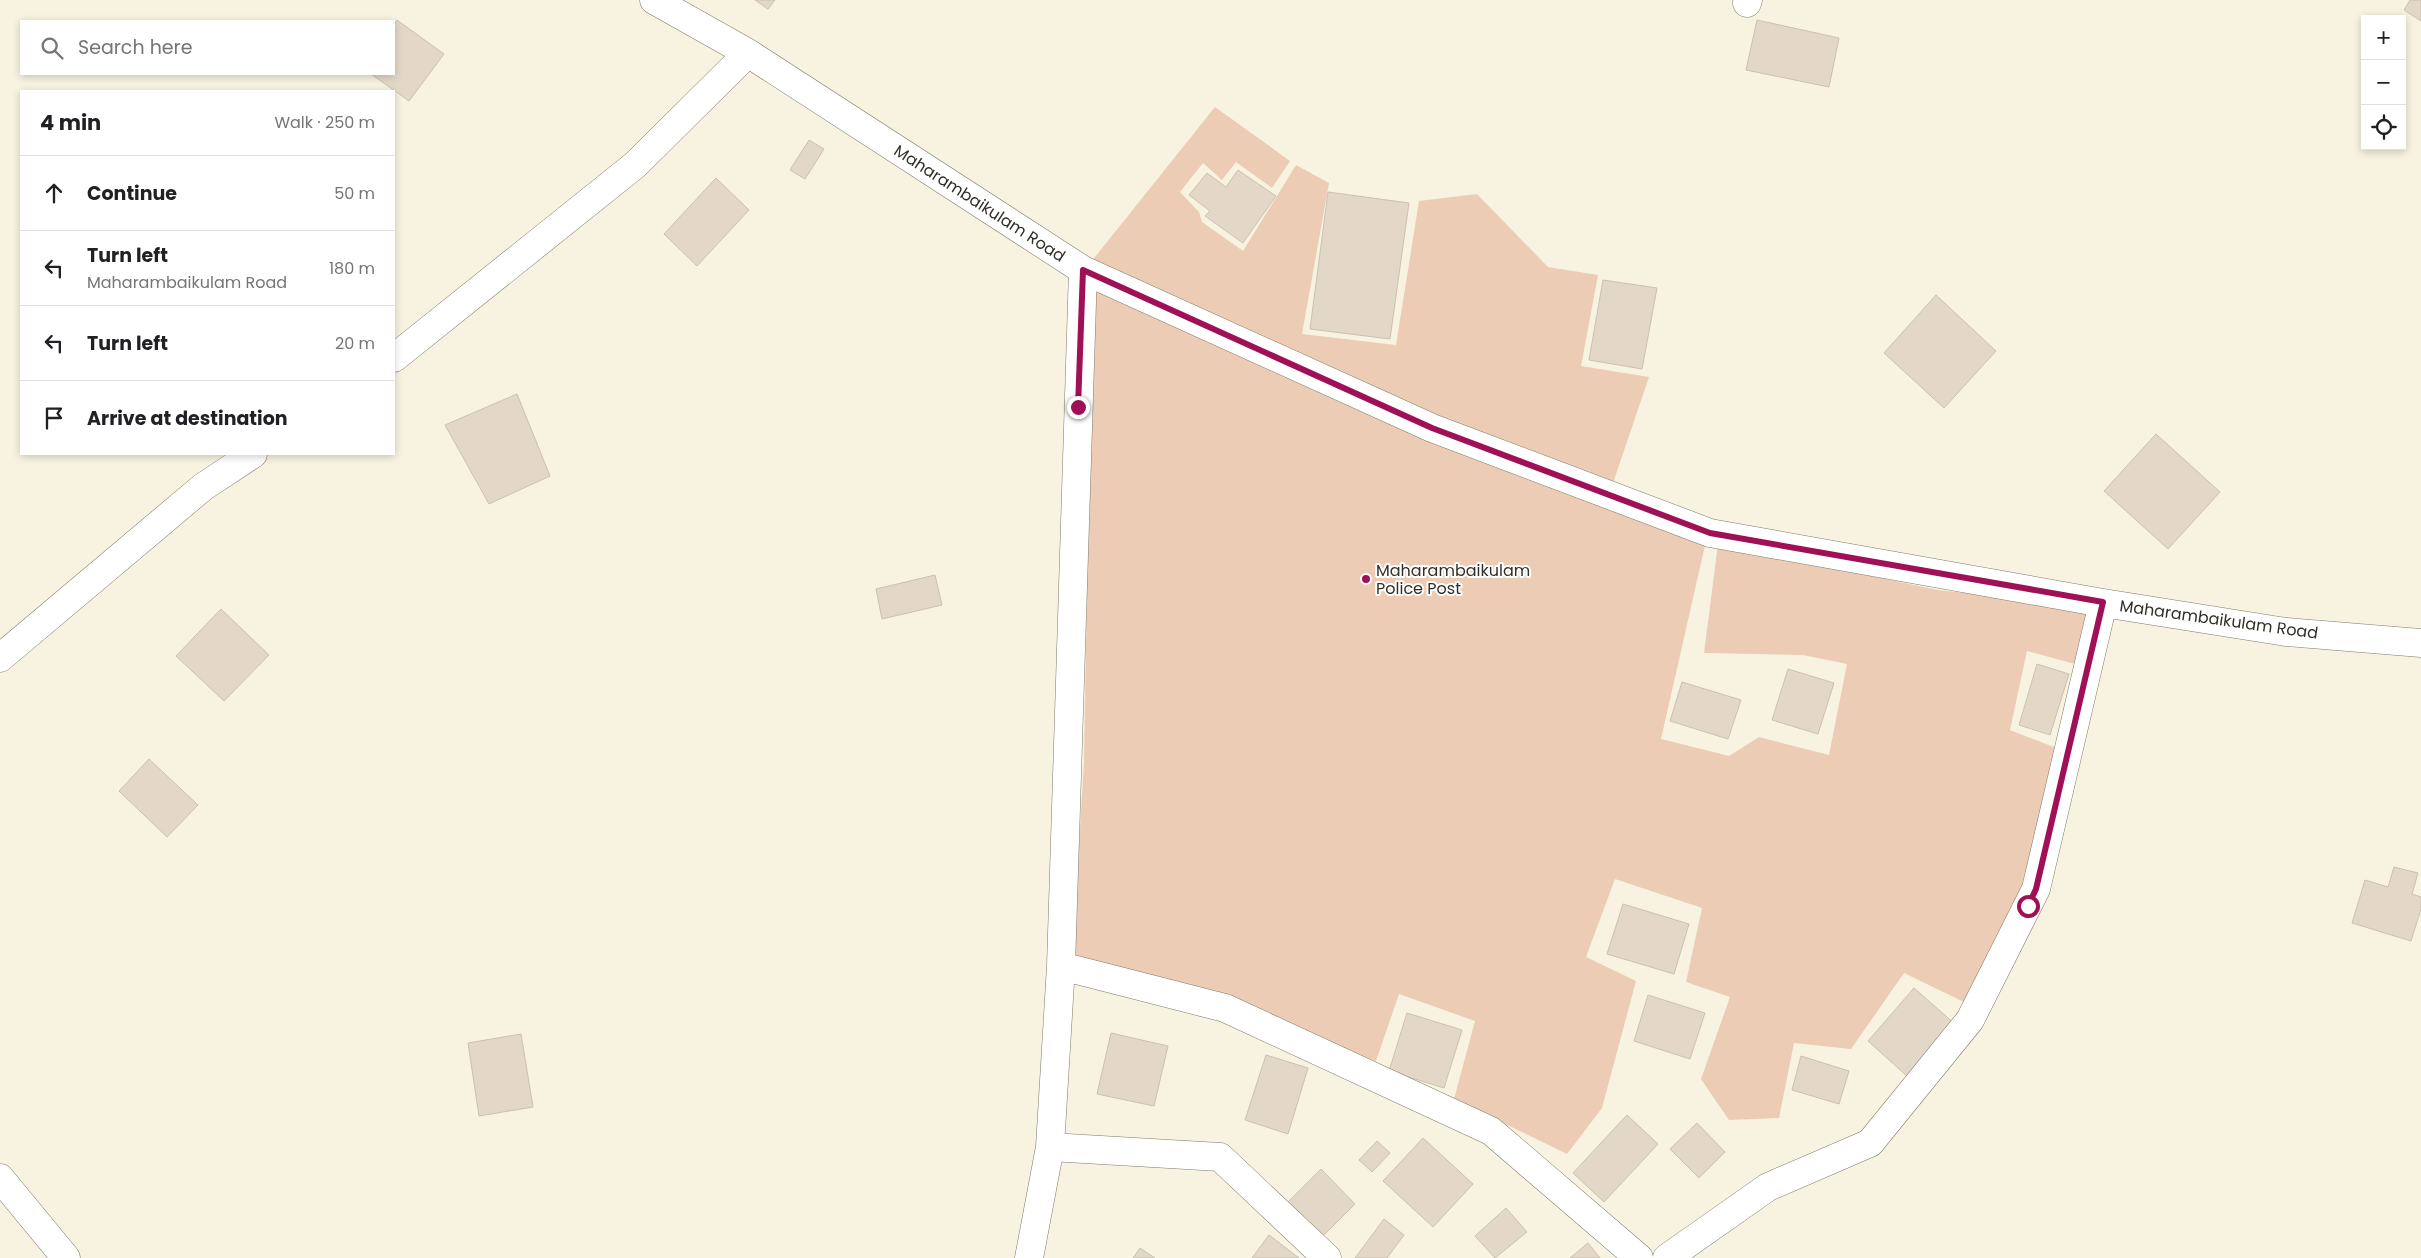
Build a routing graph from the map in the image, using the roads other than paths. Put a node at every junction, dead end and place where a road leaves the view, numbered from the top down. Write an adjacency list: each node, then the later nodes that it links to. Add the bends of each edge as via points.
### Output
1 (654, 0): 2 (street, Maharambaikulam Road)
2 (748, 54): 3 (street, Maharambaikulam Road); 4 (street, via 635,165)
3 (1083, 270): 6 (street, Maharambaikulam Road, via 1432,428 1710,533); 9 (street)
4 (395, 357)
5 (251, 455): 8 (street, via 203,487)
6 (2103, 602): 7 (street, Maharambaikulam Road, via 2286,632); 16 (street, via 2036,889 1970,1020 1870,1143 1768,1187)
7 (2421, 643)
8 (0, 658)
9 (1061, 966): 10 (street); 15 (street, via 1226,1008 1491,1131)
10 (1050, 1147): 13 (street); 14 (street, via 1220,1157)
11 (0, 1178): 12 (street)
12 (66, 1258)
13 (1029, 1258)
14 (1327, 1258)
15 (1639, 1258)
16 (1667, 1258)

